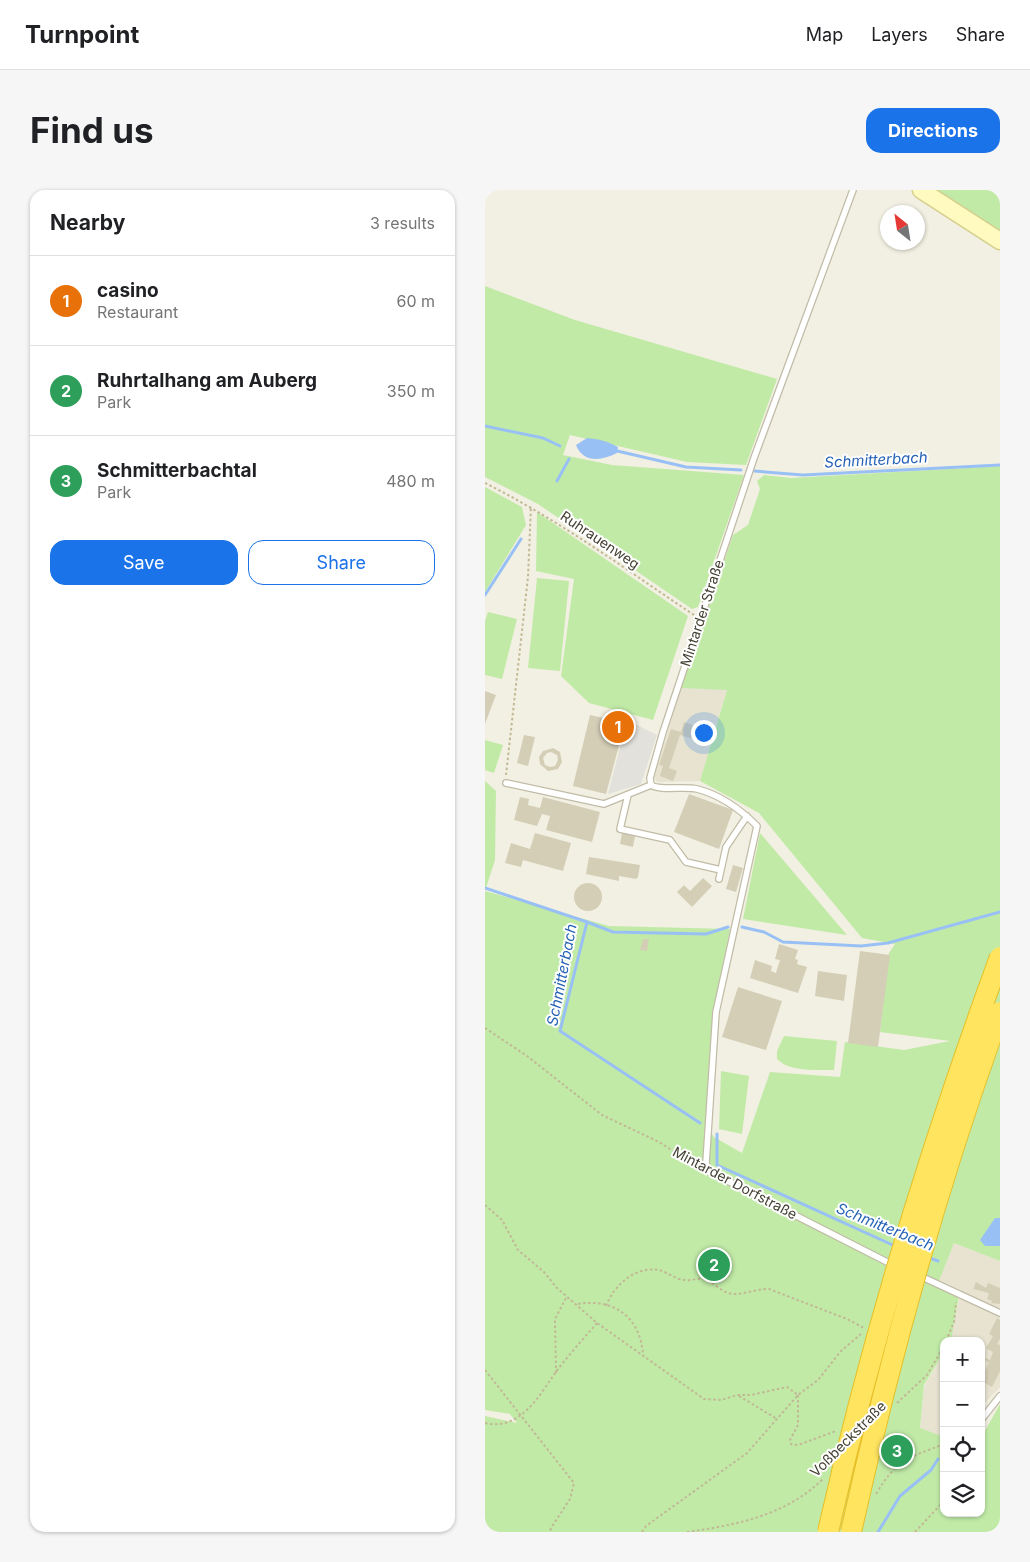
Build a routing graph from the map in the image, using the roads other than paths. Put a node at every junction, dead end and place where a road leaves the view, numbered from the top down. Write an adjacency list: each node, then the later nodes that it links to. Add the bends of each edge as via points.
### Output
1 (853, 190): 5 (lane, Mintarder Straße, via 754,458 663,732 649,778)
2 (921, 190): 3 (main road)
3 (1000, 241)
4 (505, 783): 6 (lane, via 604,804)
5 (651, 785): 6 (lane); 7 (lane, via 654,788 698,789 723,799)
6 (628, 795): 8 (lane, via 620,829 670,840 686,862)
7 (747, 816): 8 (lane, via 727,847); 12 (lane, Mintarder Dorfstraße, via 757,826 716,1012 708,1171)
8 (721, 870): 9 (lane)
9 (719, 879)
10 (1000, 956): 17 (highway, bridge, via 907,1233 869,1365)
11 (1000, 1012): 18 (highway, bridge, via 910,1294)
12 (904, 1269)
13 (913, 1273): 14 (lane)
14 (1000, 1313)
15 (1000, 1396): 16 (lane)
16 (985, 1415)
17 (828, 1532)
18 (851, 1532)

